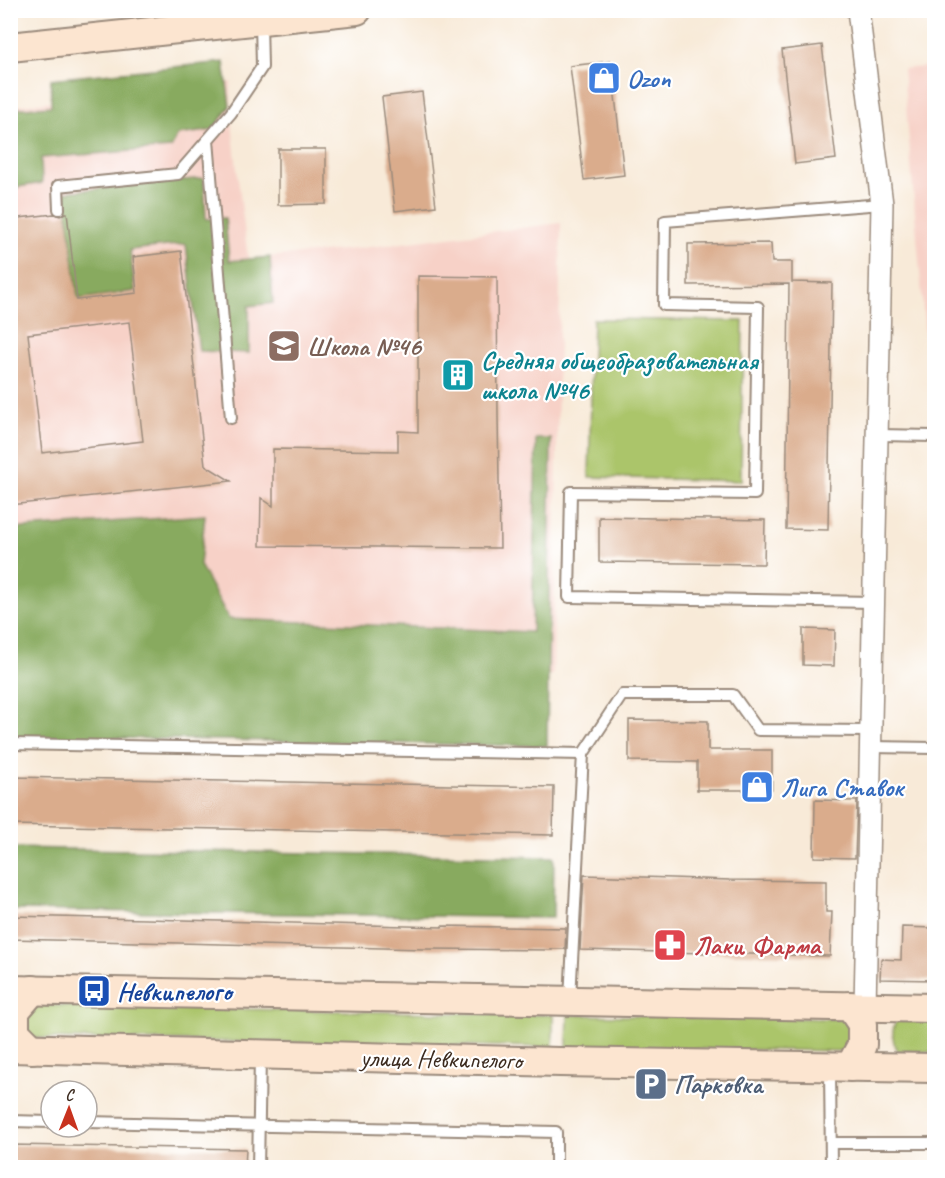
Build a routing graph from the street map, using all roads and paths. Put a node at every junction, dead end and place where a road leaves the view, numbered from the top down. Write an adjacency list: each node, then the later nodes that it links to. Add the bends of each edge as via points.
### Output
1 (357, 10): 3 (street)
2 (858, 10): 7 (street)
3 (310, 13): 4 (street)
4 (261, 21): 5 (street); 6 (lane, via 262,67)
5 (10, 47)
6 (208, 140): 8 (lane, via 178,174 58,186); 9 (lane)
7 (882, 204): 10 (street); 12 (lane, via 665,221 664,305 758,307 755,494 571,492 569,597)
8 (59, 209)
9 (231, 418)
10 (878, 435): 11 (lane); 12 (street)
11 (934, 436)
12 (874, 602): 13 (street)
13 (871, 739): 15 (lane); 16 (lane, via 758,730 733,695 622,695); 19 (street)
14 (10, 744): 16 (lane)
15 (934, 748)
16 (583, 754): 18 (lane)
17 (22, 990): 18 (street, улица Невкипелого); 21 (street, улица Невкипелого, via 15,1011 15,1032)
18 (570, 1001): 19 (street, улица Невкипелого)
19 (868, 1006): 20 (street, улица Невкипелого); 23 (street, via 862,1024 862,1045); 24 (street, via 881,1025 881,1046)
20 (934, 1008)
21 (21, 1049): 22 (street, улица Невкипелого)
22 (260, 1055): 23 (street, улица Невкипелого); 29 (lane)
23 (840, 1067): 24 (street, улица Невкипелого); 30 (lane)
24 (891, 1067): 25 (street, улица Невкипелого)
25 (934, 1068)
26 (10, 1121): 27 (lane)
27 (39, 1122)
28 (99, 1122): 29 (lane)
29 (259, 1126): 32 (lane); 33 (lane, via 556,1132)
30 (831, 1143): 31 (lane); 34 (lane)
31 (934, 1143)
32 (258, 1167)
33 (556, 1167)
34 (831, 1167)

